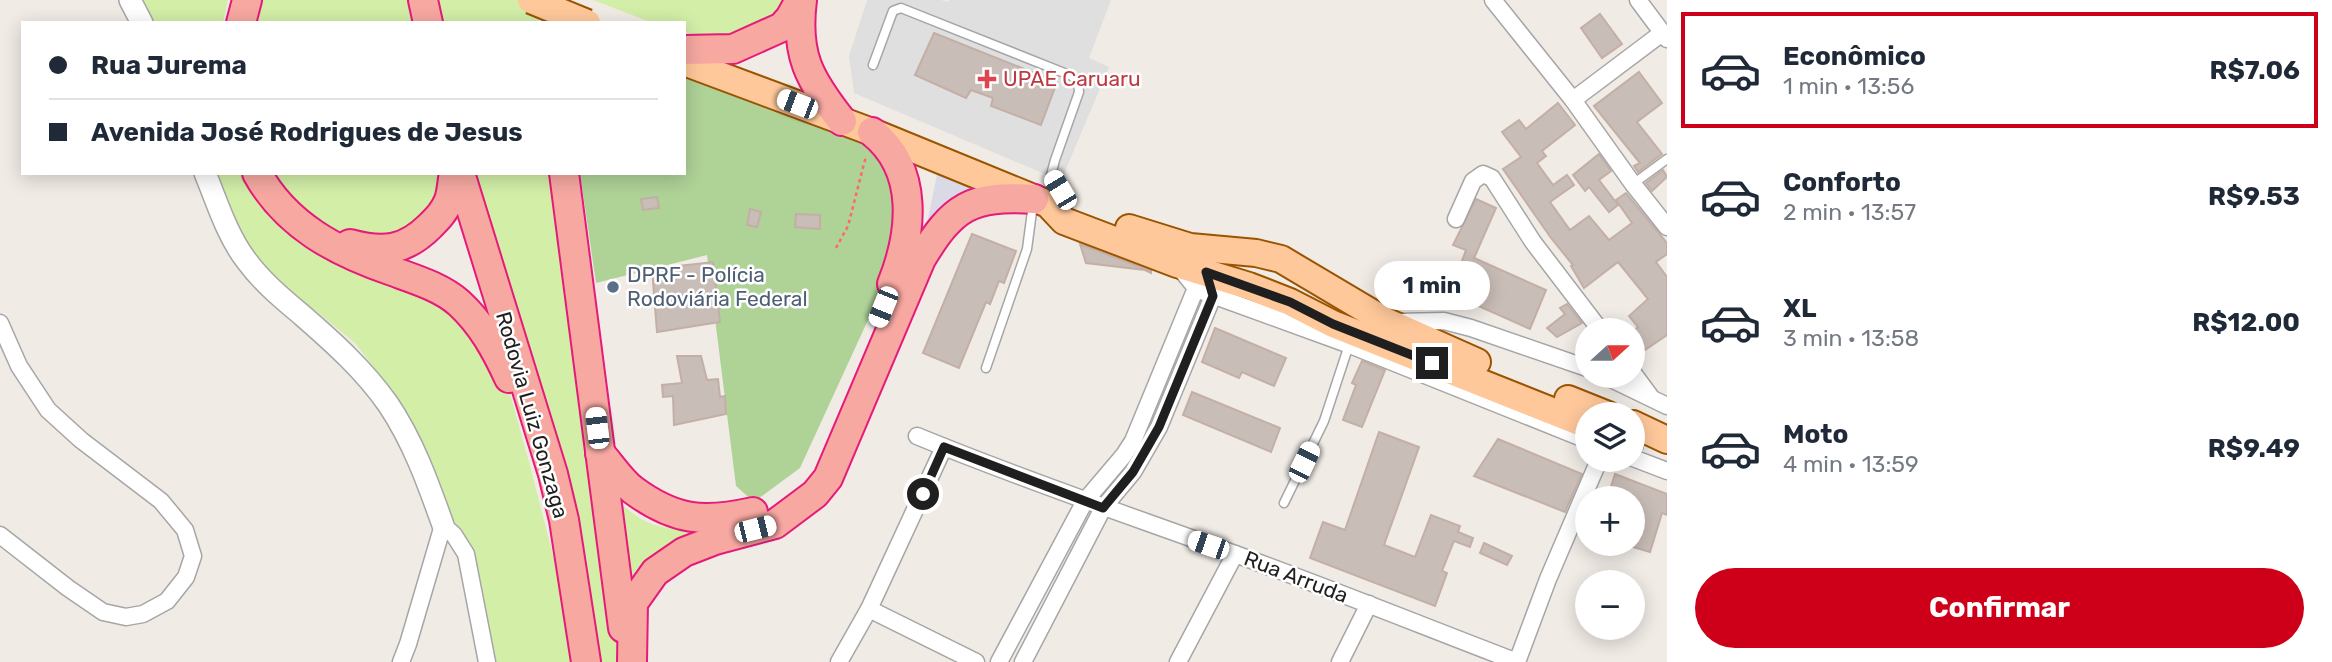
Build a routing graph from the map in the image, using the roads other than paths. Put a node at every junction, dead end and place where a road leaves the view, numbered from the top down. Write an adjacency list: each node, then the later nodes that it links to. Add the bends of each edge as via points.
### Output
1 (130, 0): 10 (street)
2 (235, 0): 11 (highway)
3 (247, 0): 12 (highway)
4 (423, 0): 13 (highway)
5 (531, 0): 15 (main road, bridge)
6 (542, 0): 14 (highway)
7 (801, 0): 17 (highway, via 782,27 733,49); 21 (highway, via 799,24 809,73)
8 (1493, 0): 20 (street)
9 (1638, 0): 16 (street)
10 (141, 21)
11 (230, 21)
12 (241, 21)
13 (428, 21)
14 (544, 21)
15 (582, 21)
16 (1665, 36): 20 (street)
17 (686, 50)
18 (686, 63): 21 (main road)
19 (873, 65): 31 (lane, via 893,11 901,8 1072,76 1079,92 1051,175)
20 (1573, 100): 30 (street)
21 (842, 121): 22 (main road)
22 (872, 132): 31 (main road); 57 (highway, via 898,165 906,189 909,221 903,257 833,430 802,485 777,507 722,519 678,516 632,490)
23 (1667, 159): 30 (lane)
24 (206, 175): 66 (street, via 244,258 340,349 389,405 423,467)
25 (258, 175): 62 (highway, via 284,212 322,241 432,287 457,301 480,324)
26 (269, 175): 27 (highway, via 293,208 314,226 337,240 371,250 401,246 417,238 443,214)
27 (453, 175)
28 (461, 175): 62 (highway, Rodovia Luiz Gonzaga)
29 (564, 175): 57 (highway)
30 (1633, 184): 33 (street)
31 (1050, 202): 34 (main road, via 1191,247); 36 (main road, via 1064,221 1177,264); 45 (lane, via 1027,248); 75 (highway, via 1004,197 955,213 921,259 828,478 815,494 775,524 684,552 654,572 634,603)
32 (1456, 219): 39 (street, via 1474,181 1483,174 1492,178 1532,242)
33 (1667, 227)
34 (1256, 253): 35 (main road, via 1282,259); 37 (main road, via 1243,268)
35 (1309, 275): 38 (main road, via 1309,293); 40 (main road)
36 (1205, 286): 37 (main road); 43 (street); 63 (street, via 1133,441); 65 (street, via 1159,427 1133,472)
37 (1249, 286): 38 (main road)
38 (1290, 302): 42 (main road)
39 (1591, 318)
40 (1387, 322): 44 (street, via 1444,321); 48 (main road)
41 (0, 323): 67 (street, via 19,366 48,410 161,501 185,530 193,556 186,577 167,601 126,617 103,612)
42 (1333, 324): 43 (lane); 50 (main road)
43 (1350, 345): 51 (street); 64 (lane, via 1324,421)
44 (1575, 363)
45 (986, 368)
46 (1645, 386): 49 (street)
47 (1629, 388): 49 (street)
48 (1575, 402)
49 (1660, 403)
50 (1575, 420)
51 (1575, 435)
52 (917, 436): 55 (street, Rua Arruda)
53 (1667, 440): 54 (main road)
54 (1645, 442)
55 (944, 447): 63 (street, Rua Arruda); 70 (street)
56 (1645, 448): 59 (main road)
57 (600, 453): 75 (highway)
58 (1645, 453): 60 (street)
59 (1667, 458)
60 (1667, 471)
61 (1594, 472): 71 (street)
62 (553, 474): 74 (highway, Rodovia Luiz Gonzaga)
63 (1085, 500): 65 (street, Rua Arruda); 78 (street)
64 (1284, 503)
65 (1103, 508): 68 (street, Rua Arruda); 79 (street)
66 (443, 525): 72 (street); 73 (street, via 466,554)
67 (0, 535)
68 (1235, 554): 69 (street, Rua Arruda); 80 (street)
69 (1369, 604): 71 (street, Rua Arruda); 81 (street)
70 (869, 609): 76 (street); 77 (street)
71 (1507, 660)
72 (401, 662)
73 (487, 662)
74 (586, 662)
75 (630, 662)
76 (839, 662)
77 (976, 662)
78 (999, 662)
79 (1023, 662)
80 (1178, 662)
81 (1340, 662)

